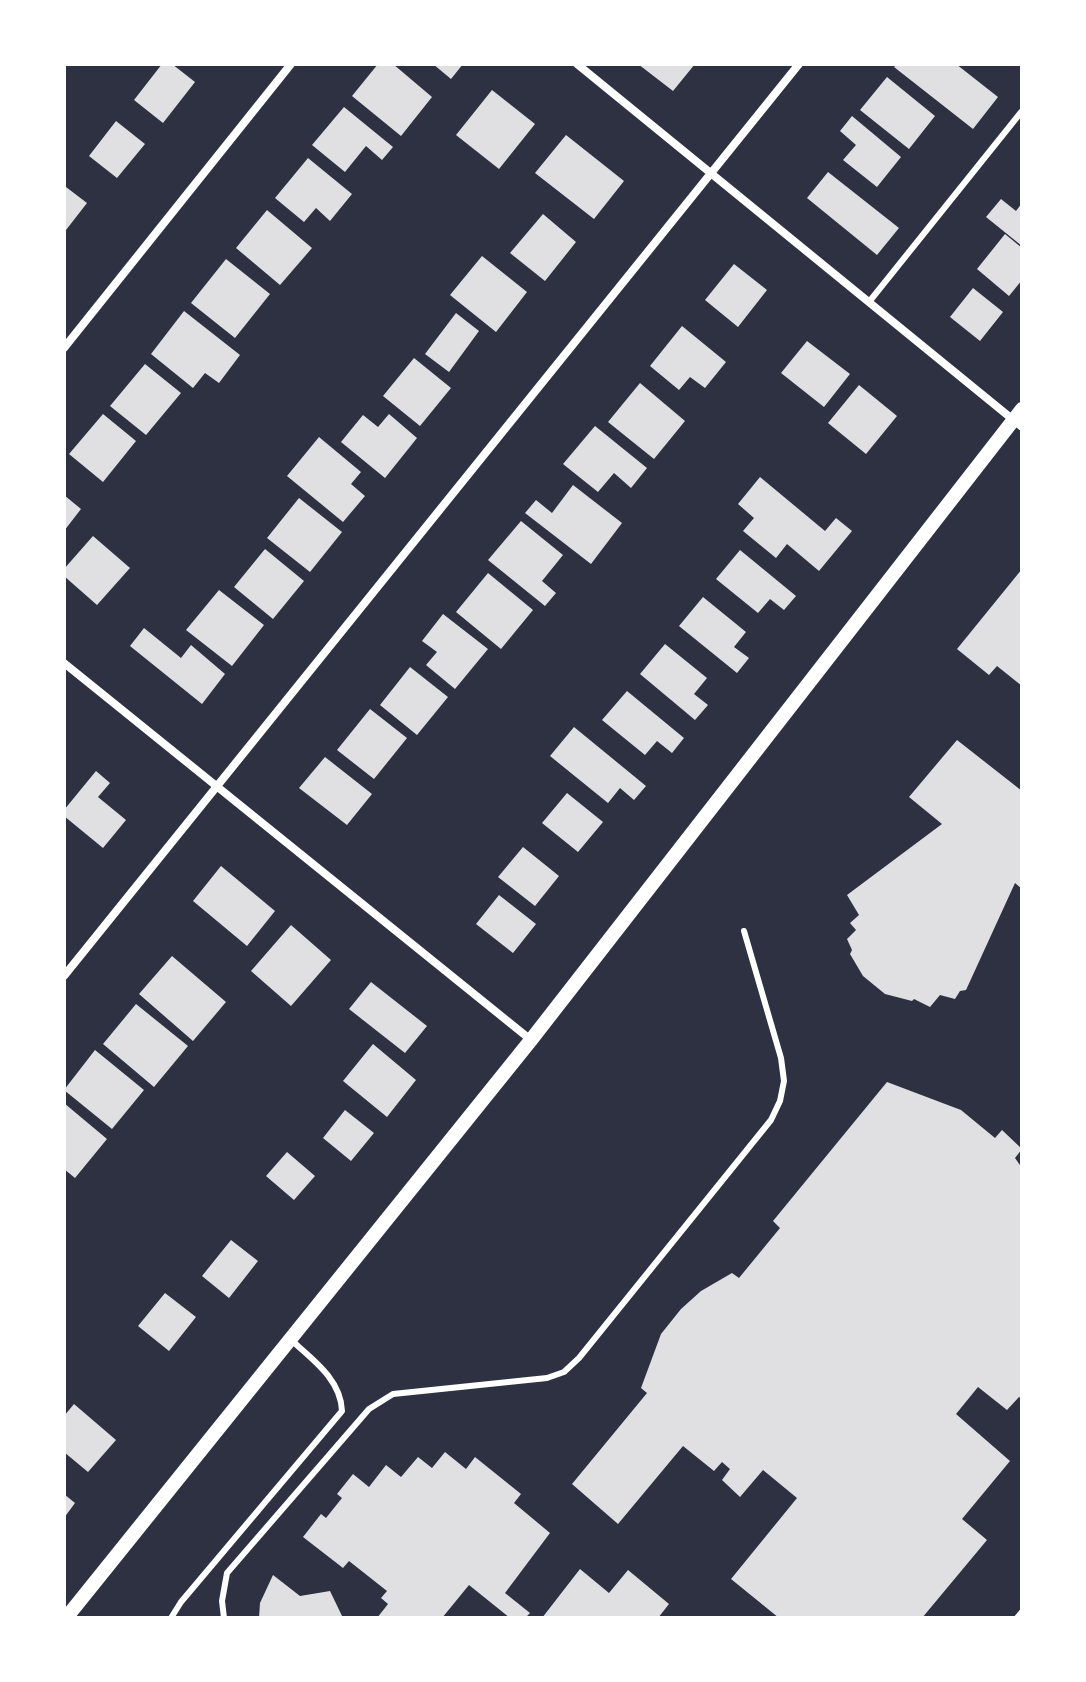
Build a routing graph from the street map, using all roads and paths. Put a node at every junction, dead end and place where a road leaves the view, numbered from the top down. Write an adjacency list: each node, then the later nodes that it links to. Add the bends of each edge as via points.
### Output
1 (291, 64): 7 (street)
2 (577, 64): 5 (street)
3 (799, 64): 5 (street)
4 (1022, 111): 6 (lane)
5 (712, 173): 6 (street); 10 (street)
6 (869, 302): 8 (street)
7 (64, 348)
8 (1019, 419): 13 (street)
9 (64, 663): 10 (street)
10 (217, 786): 12 (street); 13 (street)
11 (744, 931): 18 (lane, via 781,1058 784,1081 771,1120 564,1372 393,1394 369,1409 227,1573)
12 (64, 976)
13 (531, 1040): 14 (street)
14 (290, 1339): 16 (street); 17 (lane, via 334,1382 342,1411)
15 (1022, 1612): 19 (lane)
16 (66, 1618)
17 (171, 1618)
18 (224, 1618)
19 (1017, 1618)

